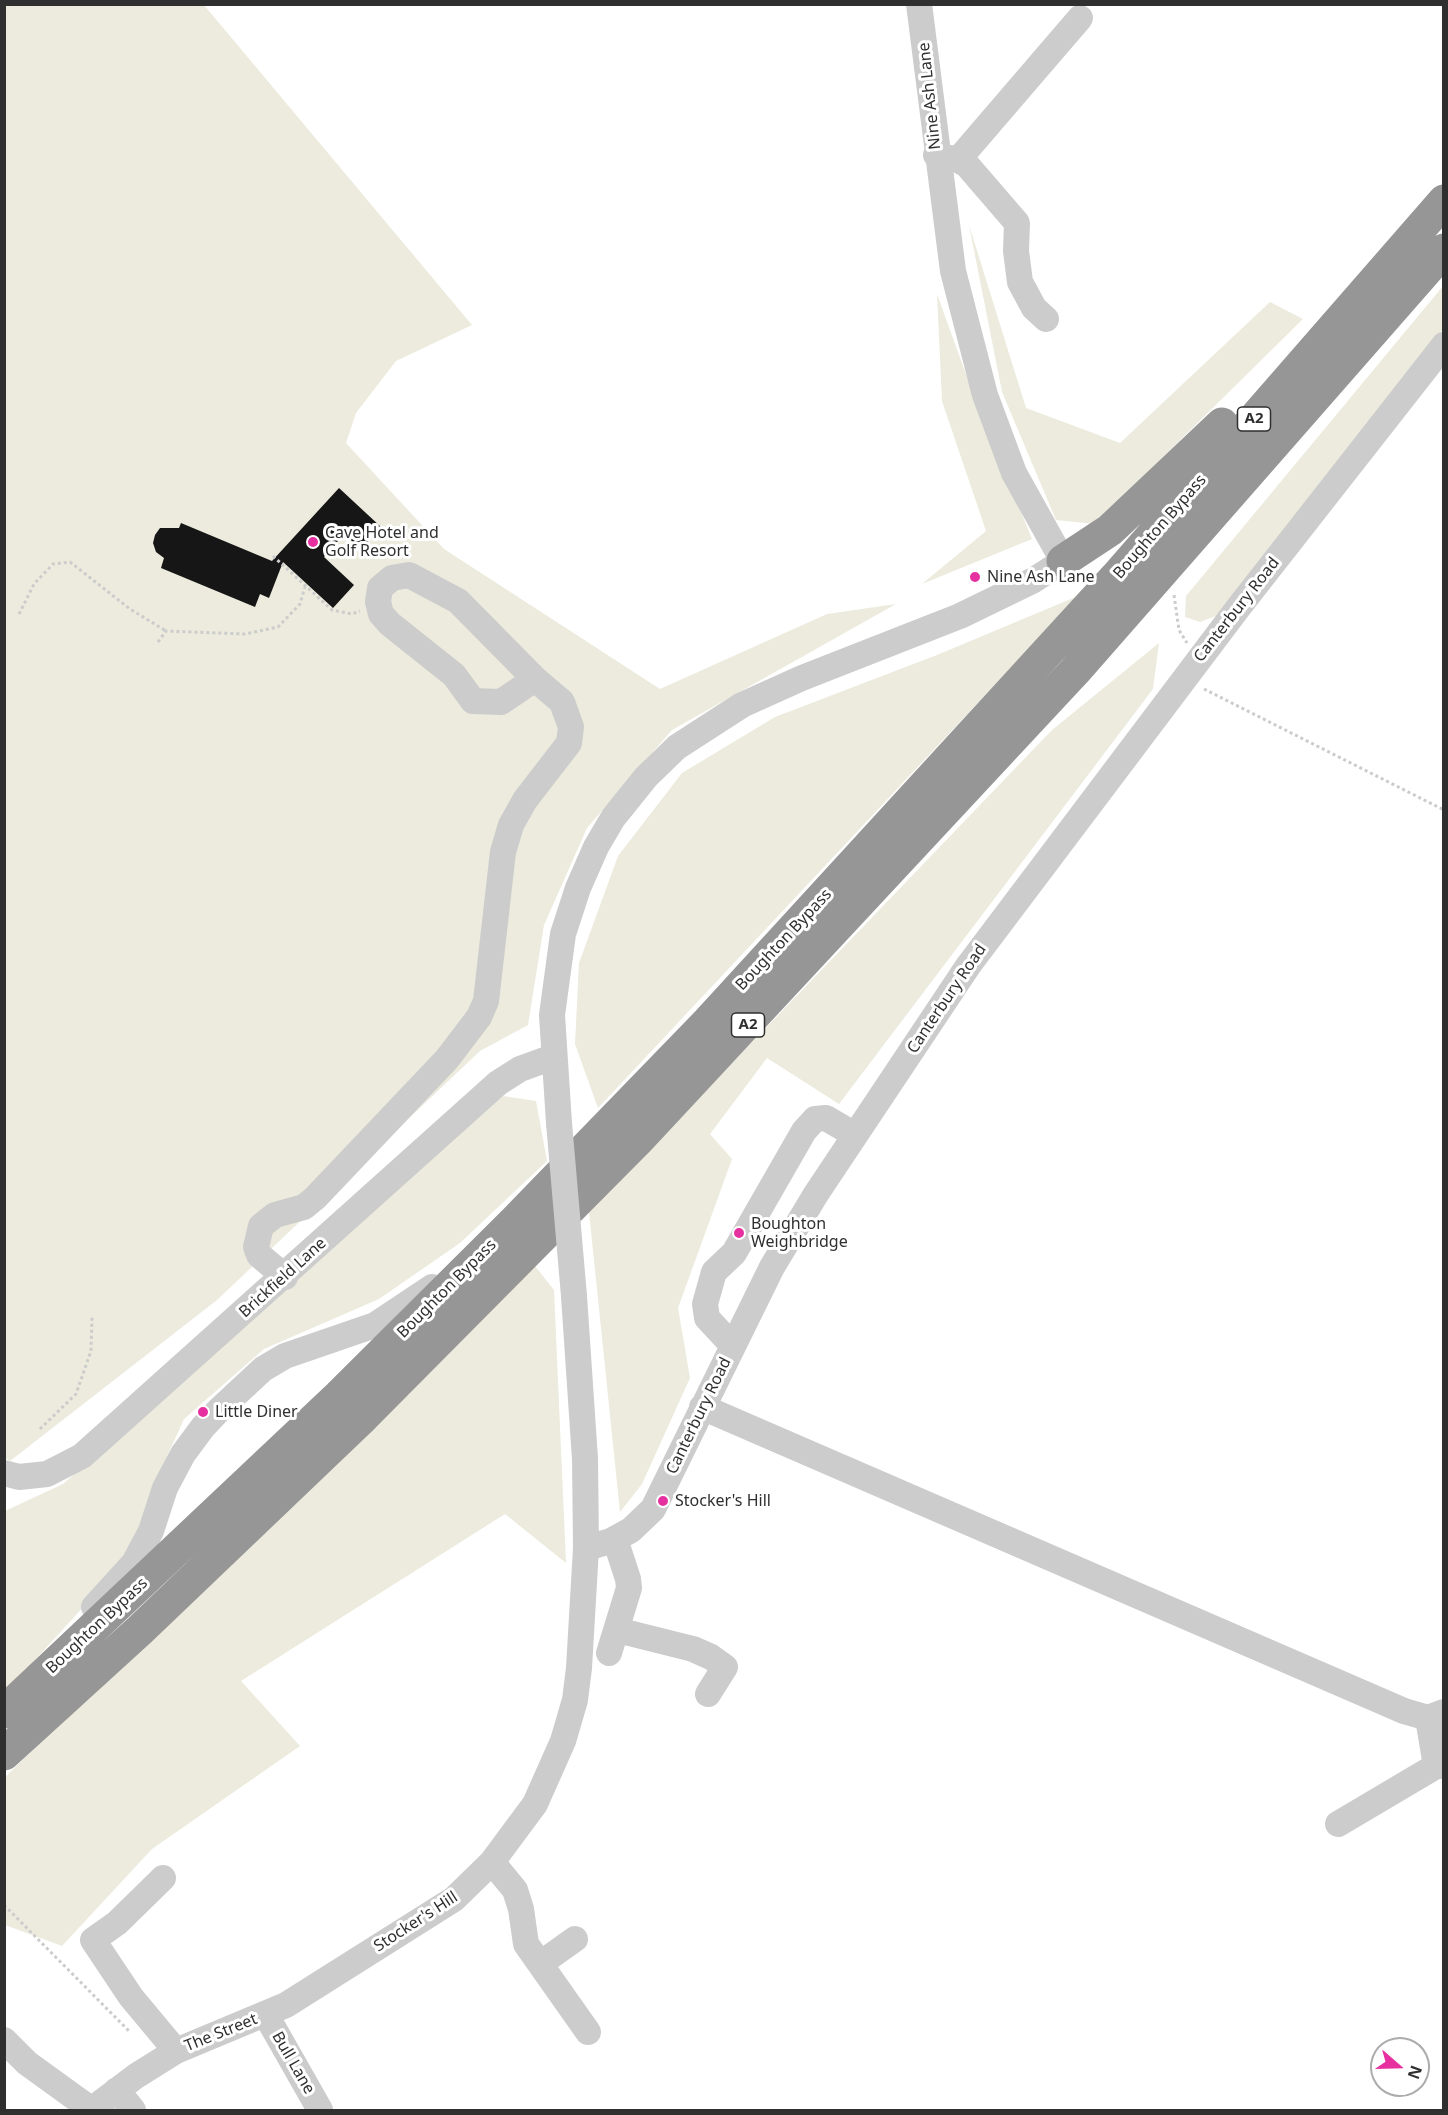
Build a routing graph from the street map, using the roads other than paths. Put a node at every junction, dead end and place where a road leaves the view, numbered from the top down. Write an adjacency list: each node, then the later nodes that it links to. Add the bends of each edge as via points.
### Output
1 (919, 4): 3 (street, Nine Ash Lane)
2 (1080, 18): 3 (street)
3 (947, 158): 7 (street, via 967,165 1017,223 1020,282 1034,308); 9 (street, Nine Ash Lane, via 953,271 985,395 1014,473)
4 (1443, 201): 6 (highway, Boughton Bypass / A2)
5 (1443, 250): 23 (highway, Boughton Bypass / A2, via 1075,671 637,1142 364,1416)
6 (1392, 261): 9 (highway, via 1110,530); 13 (highway, Boughton Bypass / A2, via 1116,577 902,812 716,1013)
7 (1046, 319)
8 (1443, 345): 12 (street, Canterbury Road, via 1198,659 968,966)
9 (1063, 561): 11 (street, via 1034,580 960,616 742,705 677,747 646,777 608,828 570,909 554,991)
10 (535, 679): 10 (street, via 501,702 473,701 454,675 381,614 380,588 392,578 409,575 429,583 458,601); 14 (street, via 562,702 571,727 569,743 525,800 511,825 503,852 483,1008 474,1027 453,1053 315,1198 304,1207 275,1215 261,1226 256,1247)
11 (553, 1057): 14 (street, Brickfield Lane, via 520,1069 498,1083); 19 (street, bridge, via 583,1426)
12 (855, 1135): 15 (street, Canterbury Road, via 772,1268); 15 (street, via 826,1118 814,1119 734,1253 714,1272 705,1305 708,1318)
13 (515, 1221): 21 (highway, Boughton Bypass / A2, via 264,1469); 21 (street, via 394,1314 356,1333 285,1356 263,1369 220,1409 183,1454 134,1563 70,1631)
14 (285, 1277): 17 (street, Brickfield Lane, via 82,1456 47,1474 19,1477)
15 (733, 1346): 16 (street, Canterbury Road)
16 (702, 1407): 18 (street, Canterbury Road, via 653,1509 640,1524); 22 (street, via 1404,1711)
17 (4, 1473)
18 (615, 1539): 19 (street, Canterbury Road); 20 (street, via 629,1583 613,1641 693,1649 711,1657 725,1667)
19 (586, 1548): 26 (street, Stocker's Hill, via 579,1668 570,1718 542,1791 526,1819)
20 (708, 1694)
21 (12, 1705)
22 (1436, 1715): 24 (street)
23 (4, 1754)
24 (1440, 1766): 25 (street)
25 (1338, 1824)
26 (492, 1862): 29 (street, Stocker's Hill, via 454,1899); 30 (street, via 515,1890 525,1944)
27 (164, 1878): 34 (street, via 93,1940)
28 (575, 1939): 30 (street)
29 (354, 1962): 31 (street, The Street)
30 (540, 1964): 32 (street)
31 (266, 2015): 34 (street, The Street); 38 (street, Bull Lane)
32 (588, 2032)
33 (4, 2040): 36 (street, via 27,2063)
34 (167, 2056): 35 (street, The Street)
35 (117, 2090): 36 (street, The Street); 37 (street)
36 (92, 2110)
37 (133, 2110)
38 (320, 2110)

